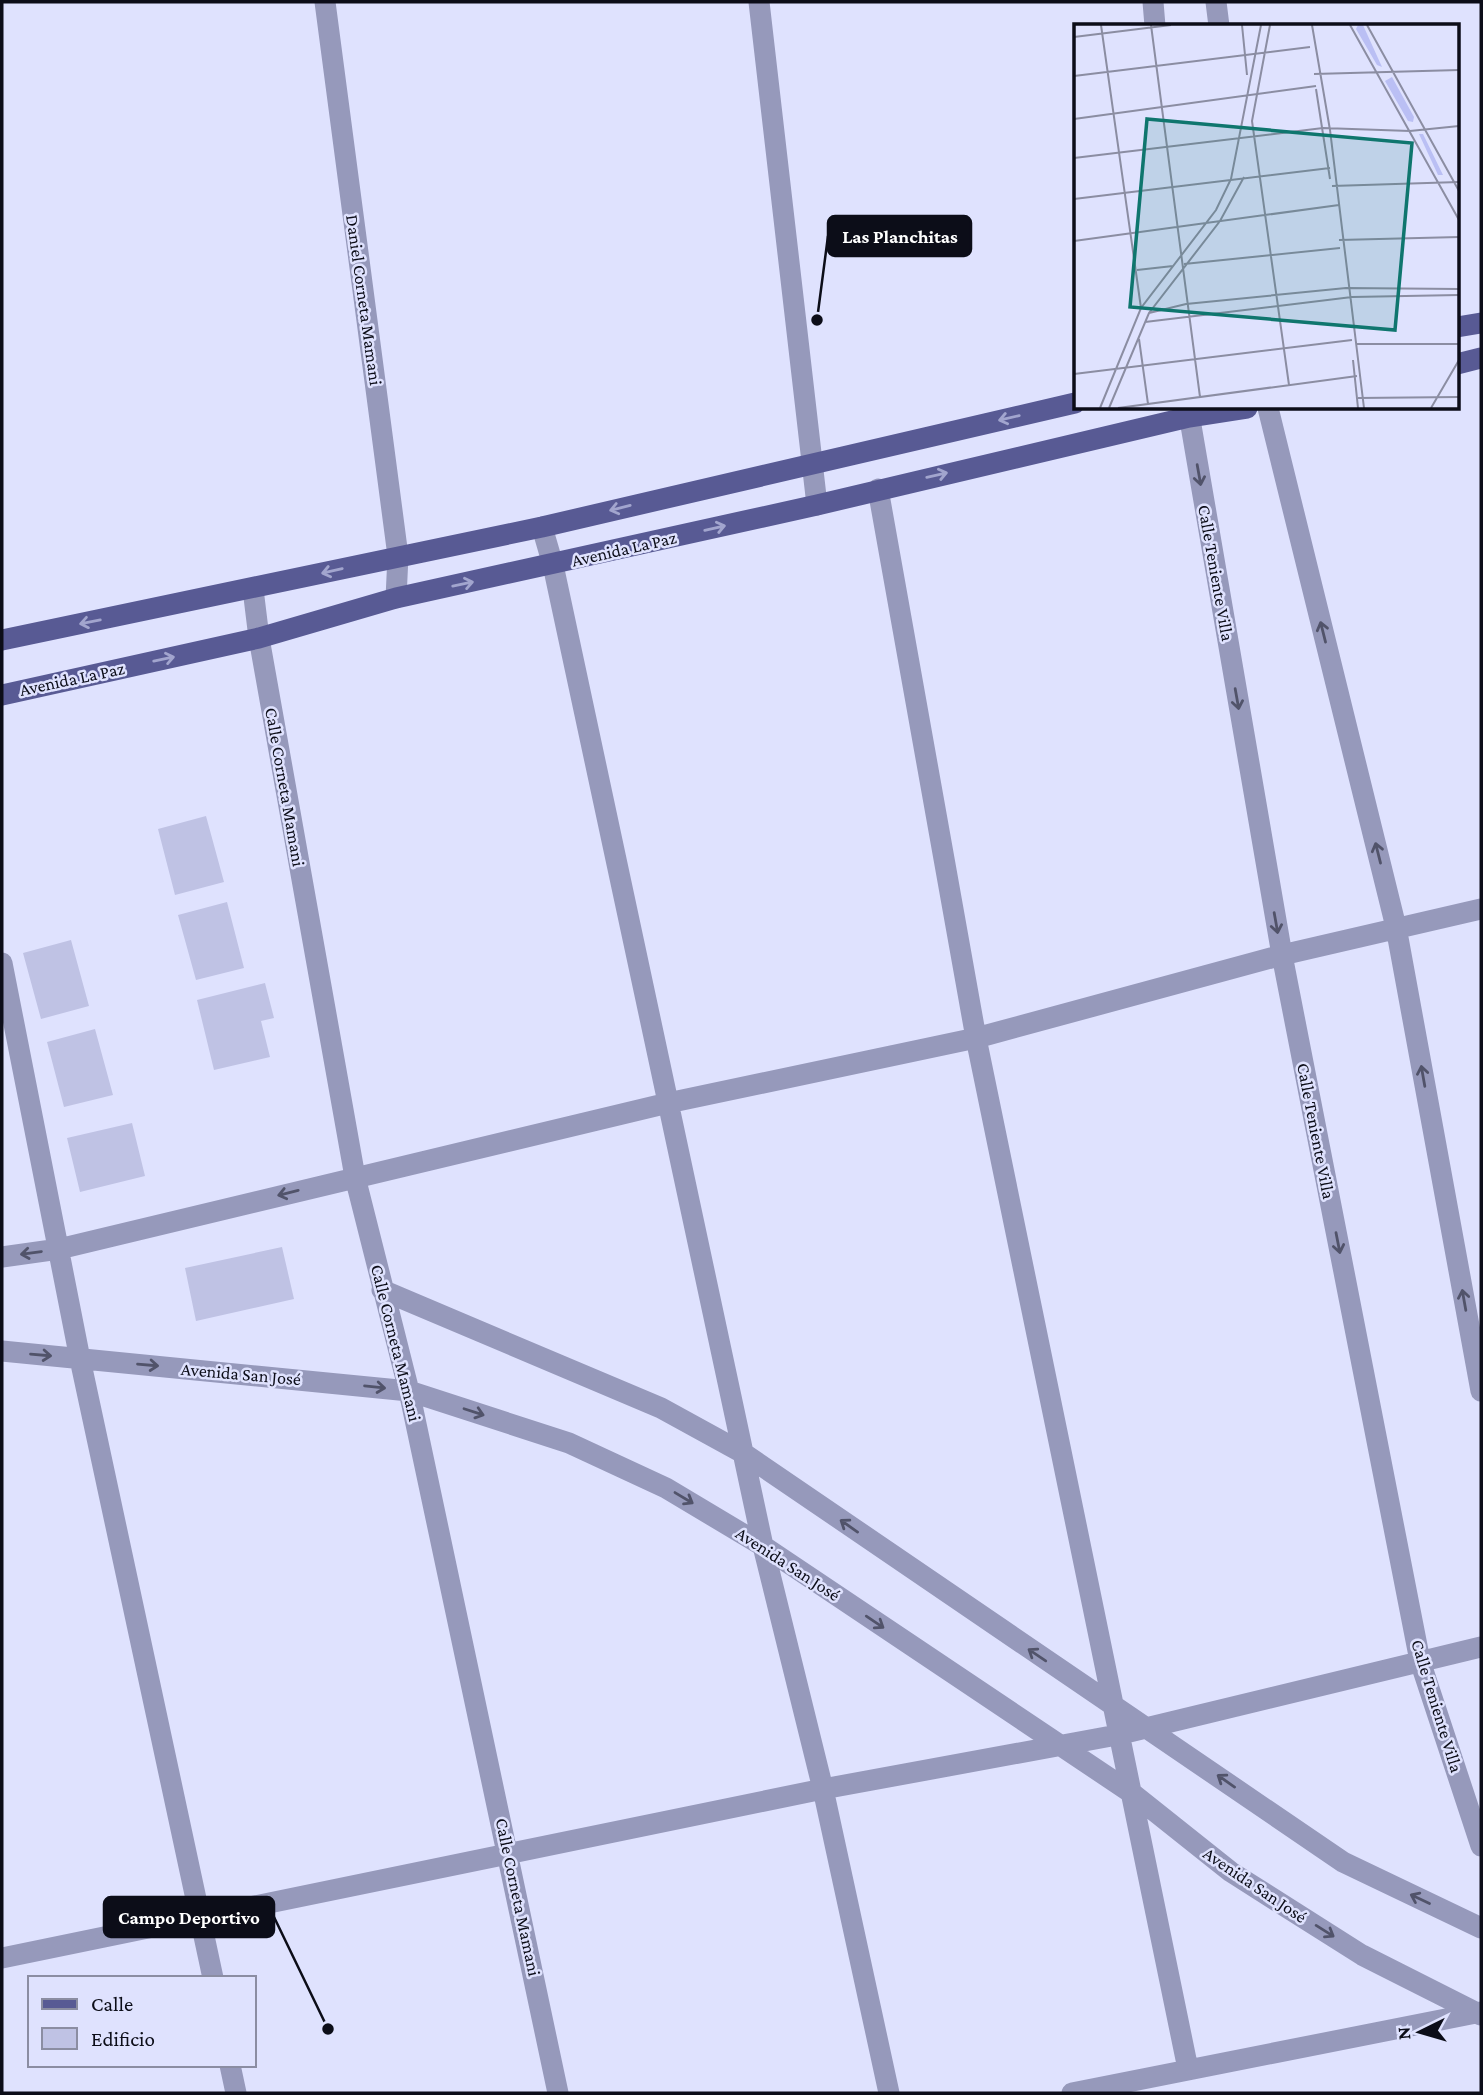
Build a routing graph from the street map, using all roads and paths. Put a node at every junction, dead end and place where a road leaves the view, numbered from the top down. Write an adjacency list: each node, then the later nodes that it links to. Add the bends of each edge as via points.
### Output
1 (325, 2): 19 (street, Daniel Corneta Mamani)
2 (759, 2): 15 (street)
3 (1153, 2): 5 (street)
4 (1216, 2): 6 (street)
5 (1155, 24)
6 (1219, 24)
7 (1481, 323): 8 (main road)
8 (1458, 327)
9 (1481, 358): 10 (main road)
10 (1458, 363)
11 (1074, 403): 15 (main road, one-way to 15)
12 (1218, 410): 14 (main road, Avenida La Paz)
13 (1268, 410): 27 (street, one-way to 13)
14 (1188, 412): 16 (main road, Avenida La Paz, one-way to 14); 28 (street, Calle Teniente Villa, one-way to 28)
15 (810, 463): 17 (street); 18 (main road, one-way to 18)
16 (878, 489): 17 (main road, Avenida La Paz); 30 (street)
17 (817, 505): 20 (main road, Avenida La Paz, one-way to 17)
18 (542, 527): 19 (main road); 20 (street)
19 (398, 556): 21 (main road, one-way to 21); 22 (street, Daniel Corneta Mamani)
20 (553, 565): 22 (main road, Avenida La Paz, one-way to 20); 31 (street)
21 (253, 589): 23 (street, Calle Corneta Mamani); 24 (main road, one-way to 24)
22 (396, 598): 23 (main road, Avenida La Paz)
23 (258, 639): 25 (main road, Avenida La Paz, one-way to 23); 32 (street, Calle Corneta Mamani)
24 (2, 640)
25 (2, 695)
26 (1481, 909): 27 (street)
27 (1396, 927): 28 (street); 39 (street, one-way to 27)
28 (1282, 955): 30 (street); 43 (street, Calle Teniente Villa, one-way to 43)
29 (2, 963): 33 (street)
30 (976, 1038): 31 (street); 44 (street)
31 (668, 1103): 32 (street); 40 (street)
32 (355, 1177): 33 (street, one-way to 33); 35 (street, Calle Corneta Mamani)
33 (59, 1249): 34 (street, one-way to 34); 37 (street)
34 (2, 1257)
35 (382, 1290): 38 (street, Calle Corneta Mamani); 40 (street, via 661,1408)
36 (2, 1351): 37 (street, Avenida San José, one-way to 37)
37 (80, 1359): 38 (street, Avenida San José, one-way to 38); 52 (street)
38 (409, 1391): 41 (street, Avenida San José, one-way to 41, via 569,1443 666,1488); 51 (street, Calle Corneta Mamani)
39 (1481, 1391)
40 (743, 1453): 41 (street); 44 (street, one-way to 40)
41 (763, 1546): 47 (street, Avenida San José, one-way to 47); 48 (street)
42 (1481, 1647): 43 (street)
43 (1420, 1661): 45 (street); 50 (street, Calle Teniente Villa)
44 (1111, 1702): 45 (street); 46 (street)
45 (1148, 1727): 46 (street); 53 (street, one-way to 45, via 1343,1863)
46 (1118, 1735): 47 (street); 49 (street)
47 (1056, 1746): 48 (street); 49 (street, Avenida San José)
48 (823, 1789): 51 (street); 61 (street)
49 (1133, 1794): 56 (street, Avenida San José, one-way to 56, via 1252,1886 1362,1955); 58 (street)
50 (1481, 1846)
51 (509, 1853): 52 (street); 60 (street, Calle Corneta Mamani)
52 (201, 1915): 54 (street); 55 (street)
53 (1481, 1928)
54 (2, 1958)
55 (213, 1976)
56 (1481, 2013): 58 (street)
57 (230, 2067): 59 (street)
58 (1188, 2069): 62 (street)
59 (236, 2093)
60 (558, 2093)
61 (889, 2093)
62 (1072, 2093)

